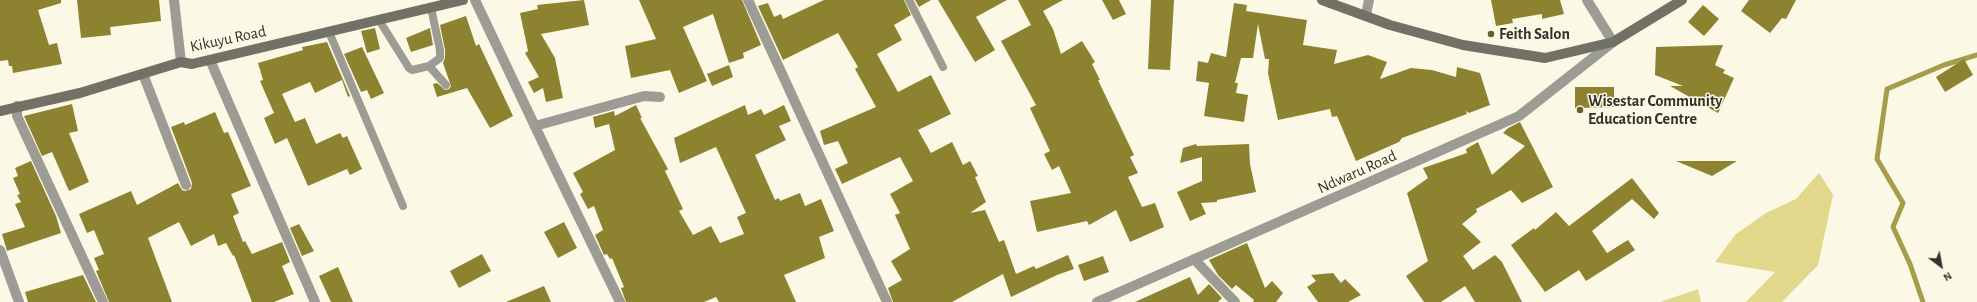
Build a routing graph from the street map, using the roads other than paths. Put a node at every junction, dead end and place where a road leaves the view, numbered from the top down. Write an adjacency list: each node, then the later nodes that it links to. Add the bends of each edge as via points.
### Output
1 (174, 0): 16 (street)
2 (463, 0): 10 (main road, Kikuyu Road)
3 (475, 0): 24 (street)
4 (748, 0): 33 (street)
5 (909, 0): 18 (lane)
6 (1322, 0): 11 (main road)
7 (1369, 0): 11 (street)
8 (1587, 0): 14 (street)
9 (1679, 1): 14 (main road)
10 (431, 8): 12 (main road, Kikuyu Road); 17 (lane, via 440,58)
11 (1366, 15): 14 (main road, via 1390,25 1463,45 1545,58)
12 (379, 20): 13 (main road, Kikuyu Road); 17 (lane, via 409,68 412,70)
13 (329, 32): 15 (main road, Kikuyu Road); 26 (lane)
14 (1613, 42): 28 (street, Ndwaru Road, via 1519,116)
15 (210, 60): 16 (main road, Kikuyu Road, via 192,64); 31 (street)
16 (181, 62): 19 (main road, Kikuyu Road)
17 (429, 66): 20 (lane)
18 (943, 67)
19 (143, 74): 22 (main road, Kikuyu Road, via 80,93); 25 (street)
20 (446, 85)
21 (660, 96): 24 (street, via 644,96)
22 (17, 106): 23 (main road, Kikuyu Road); 30 (street, via 18,116)
23 (0, 111)
24 (535, 126): 32 (street)
25 (186, 185)
26 (403, 206)
27 (0, 250): 29 (street)
28 (1194, 259): 34 (street, Ndwaru Road); 35 (street)
29 (19, 302)
30 (103, 302)
31 (315, 302)
32 (620, 302)
33 (887, 302)
34 (1097, 302)
35 (1235, 302)

